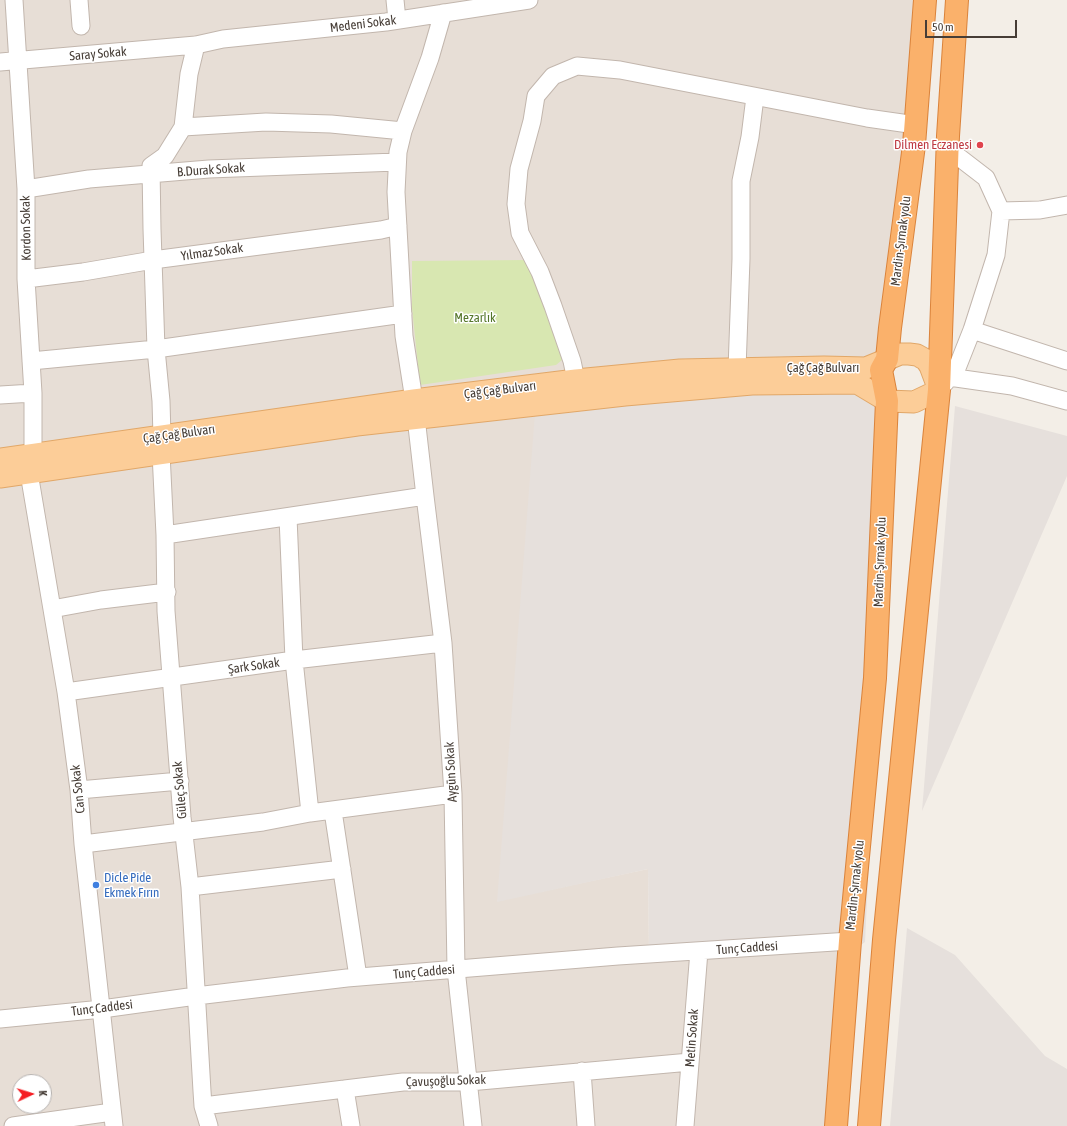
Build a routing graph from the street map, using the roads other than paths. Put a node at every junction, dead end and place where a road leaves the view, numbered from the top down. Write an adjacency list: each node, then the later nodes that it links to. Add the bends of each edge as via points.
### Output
1 (14, 0): 11 (street, Kordon Sokak)
2 (79, 0): 9 (street)
3 (395, 0): 8 (street)
4 (529, 0): 7 (street, Medeni Sokak)
5 (925, 0): 14 (highway, Mardin-Şırnak yolu)
6 (957, 0): 17 (highway)
7 (443, 13): 8 (street, Medeni Sokak); 16 (street, Aygün Sokak, via 430,58)
8 (397, 20): 10 (street, Medeni Sokak, via 223,39)
9 (81, 26)
10 (196, 45): 11 (street, Saray Sokak); 15 (street, via 189,74)
11 (18, 60): 12 (street, Saray Sokak); 20 (street, Kordon Sokak)
12 (0, 62)
13 (755, 97): 14 (street); 32 (street, via 741,180); 33 (street, via 620,70 577,66 553,76 536,96 519,168 516,204 520,233 554,306)
14 (916, 125): 29 (highway, Mardin-Şırnak yolu)
15 (183, 127): 16 (street, via 273,123 330,124); 19 (street, via 165,156 152,166)
16 (403, 131): 18 (street, Aygün Sokak)
17 (947, 148): 22 (street, via 986,178); 34 (highway)
18 (397, 162): 19 (street, B.Durak Sokak, via 208,169); 23 (street, Aygün Sokak)
19 (151, 174): 20 (street, B.Durak Sokak, via 89,179); 24 (street, Güleç Sokak)
20 (26, 189): 25 (street, Kordon Sokak)
21 (1067, 205): 22 (street, via 1040,210)
22 (1001, 211): 27 (street, via 996,255)
23 (398, 226): 24 (street, Yılmaz Sokak); 26 (street, Aygün Sokak)
24 (153, 260): 25 (street, Yılmaz Sokak); 28 (street, Güleç Sokak)
25 (26, 279): 30 (street, Kordon Sokak)
26 (403, 314): 28 (street); 40 (street, Aygün Sokak)
27 (972, 330): 31 (street); 34 (street)
28 (156, 349): 30 (street); 41 (street, Güleç Sokak, via 161,401)
29 (887, 359): 32 (main road, Çağ Çağ Bulvarı, via 866,368); 34 (main road, Çağ Çağ Bulvarı, via 900,354 917,355 926,360); 38 (highway, Mardin-Şırnak yolu, via 881,370)
30 (31, 361): 35 (street, Kordon Sokak)
31 (1067, 361)
32 (737, 369): 33 (main road, Çağ Çağ Bulvarı, via 680,370)
33 (576, 380): 37 (street); 40 (main road, Çağ Çağ Bulvarı)
34 (946, 384): 38 (main road, Çağ Çağ Bulvarı, via 914,402); 39 (street, via 1012,386); 83 (highway, via 884,940)
35 (33, 393): 36 (street); 43 (street, Kordon Sokak)
36 (0, 395)
37 (582, 400): 38 (main road, Çağ Çağ Bulvarı, via 752,384 857,383); 40 (main road, Çağ Çağ Bulvarı, via 501,410)
38 (887, 401): 63 (highway, Mardin-Şırnak yolu, via 875,678)
39 (1067, 401)
40 (416, 409): 41 (main road, Çağ Çağ Bulvarı); 45 (street, Aygün Sokak)
41 (161, 445): 43 (main road, Çağ Çağ Bulvarı); 47 (street, Güleç Sokak)
42 (0, 459): 43 (main road, Çağ Çağ Bulvarı)
43 (31, 464): 44 (main road, Çağ Çağ Bulvarı); 49 (street, Can Sokak)
44 (0, 477)
45 (425, 496): 46 (street); 50 (street, Aygün Sokak)
46 (288, 517): 47 (street); 51 (street)
47 (165, 535): 48 (street, Güleç Sokak)
48 (166, 592): 49 (street); 52 (street, Güleç Sokak)
49 (52, 609): 53 (street, Can Sokak)
50 (443, 642): 51 (street, Şark Sokak); 56 (street, Aygün Sokak)
51 (294, 660): 52 (street, Şark Sokak); 58 (street)
52 (171, 678): 53 (street, Şark Sokak); 54 (street, Güleç Sokak)
53 (66, 692): 55 (street, Can Sokak)
54 (180, 781): 55 (street); 59 (street, Güleç Sokak)
55 (79, 790): 60 (street, Can Sokak)
56 (453, 794): 57 (street); 65 (street, Aygün Sokak)
57 (333, 811): 58 (street); 61 (street)
58 (310, 813): 59 (street)
59 (184, 832): 60 (street); 62 (street, Güleç Sokak)
60 (83, 844): 68 (street, Can Sokak)
61 (342, 869): 62 (street); 66 (street)
62 (190, 887): 67 (street, Güleç Sokak)
63 (850, 941): 64 (street, Tunç Caddesi); 82 (highway, Mardin-Şırnak yolu)
64 (699, 951): 65 (street, Tunç Caddesi); 70 (street, Metin Sokak)
65 (456, 969): 66 (street, Tunç Caddesi); 72 (street, Aygün Sokak)
66 (358, 977): 67 (street, Tunç Caddesi)
67 (196, 996): 68 (street, Tunç Caddesi); 74 (street, Güleç Sokak)
68 (102, 1009): 69 (street, Tunç Caddesi); 75 (street, Can Sokak)
69 (0, 1019)
70 (690, 1062): 71 (street, Çavuşoğlu Sokak); 81 (street, Metin Sokak)
71 (582, 1071): 72 (street, Çavuşoğlu Sokak); 80 (street)
72 (469, 1082): 73 (street, Çavuşoğlu Sokak, via 403,1082); 79 (street, Aygün Sokak)
73 (345, 1089): 74 (street, Çavuşoğlu Sokak); 78 (street)
74 (203, 1106): 77 (street, Güleç Sokak)
75 (113, 1119): 76 (street)
76 (13, 1126)
77 (209, 1126)
78 (351, 1126)
79 (473, 1126)
80 (586, 1126)
81 (685, 1126)
82 (836, 1126)
83 (869, 1126)

